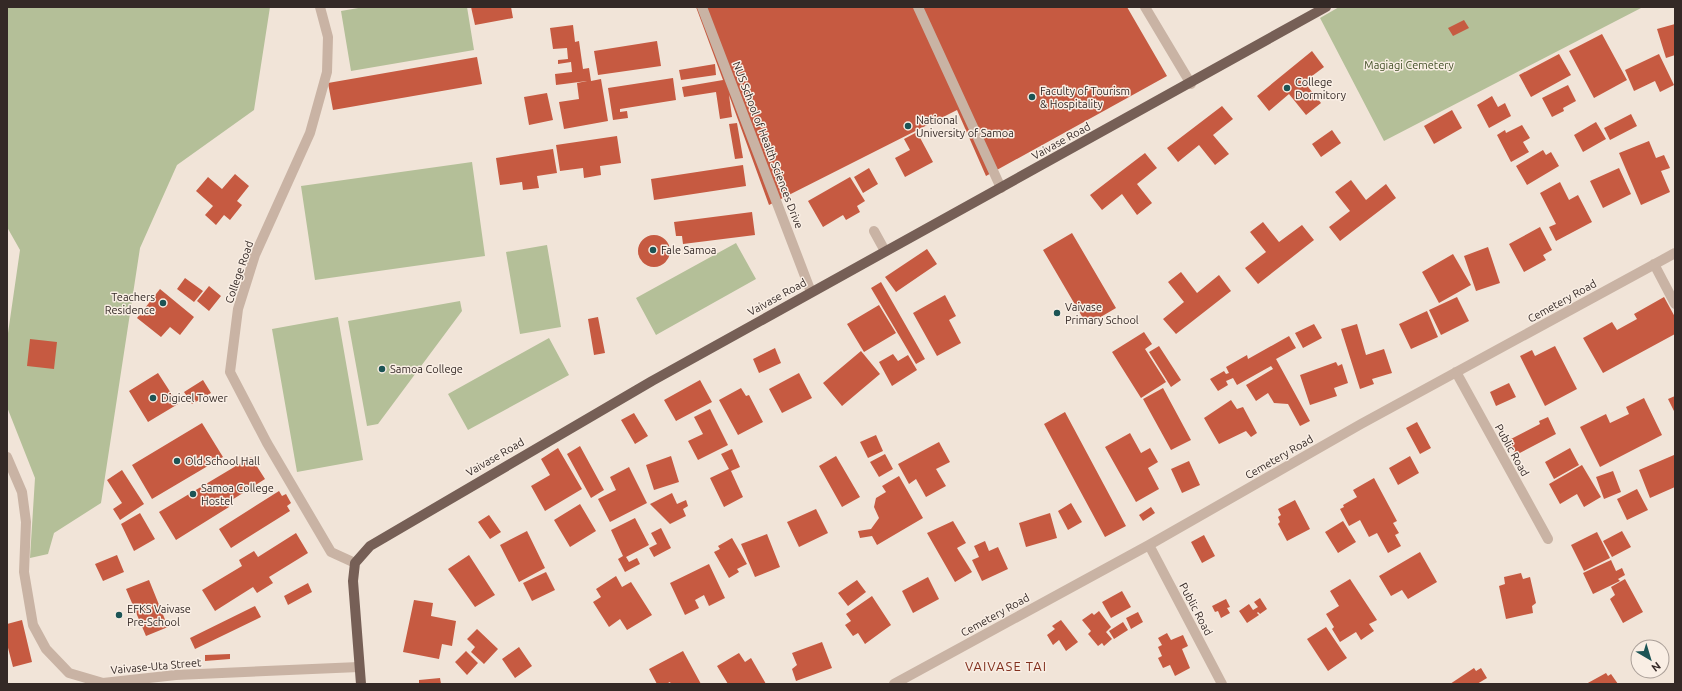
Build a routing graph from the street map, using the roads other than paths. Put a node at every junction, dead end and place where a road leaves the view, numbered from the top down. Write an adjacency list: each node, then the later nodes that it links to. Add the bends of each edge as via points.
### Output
1 (320, 7): 18 (street, College Road, via 328,37 327,72 310,133 255,255 240,302 230,372 267,443 331,552)
2 (702, 7): 12 (street, NUS School of Health Sciences Drive)
3 (918, 7): 7 (street)
4 (1145, 7): 6 (street)
5 (1326, 7): 6 (main road, Vaivase Road)
6 (1191, 84): 7 (main road, Vaivase Road)
7 (1001, 188): 9 (main road, Vaivase Road)
8 (874, 231): 9 (street)
9 (885, 252): 12 (main road, Vaivase Road)
10 (1675, 253): 11 (street, Cemetery Road)
11 (1654, 264): 13 (street); 14 (street, Cemetery Road)
12 (811, 292): 18 (main road, Vaivase Road, via 614,402 406,524 370,546)
13 (1675, 304)
14 (1456, 372): 16 (street, Public Road); 17 (street, Cemetery Road)
15 (7, 457): 20 (street, Vaivase-Uta Street, via 22,492 26,522 24,572 33,625 46,649 69,673)
16 (1548, 539)
17 (1149, 545): 22 (street, Cemetery Road); 23 (street, Public Road)
18 (355, 563): 19 (main road, via 353,580)
19 (359, 667): 20 (street, Vaivase-Uta Street, via 176,675); 21 (main road)
20 (103, 683)
21 (361, 684)
22 (894, 684)
23 (1222, 684)

